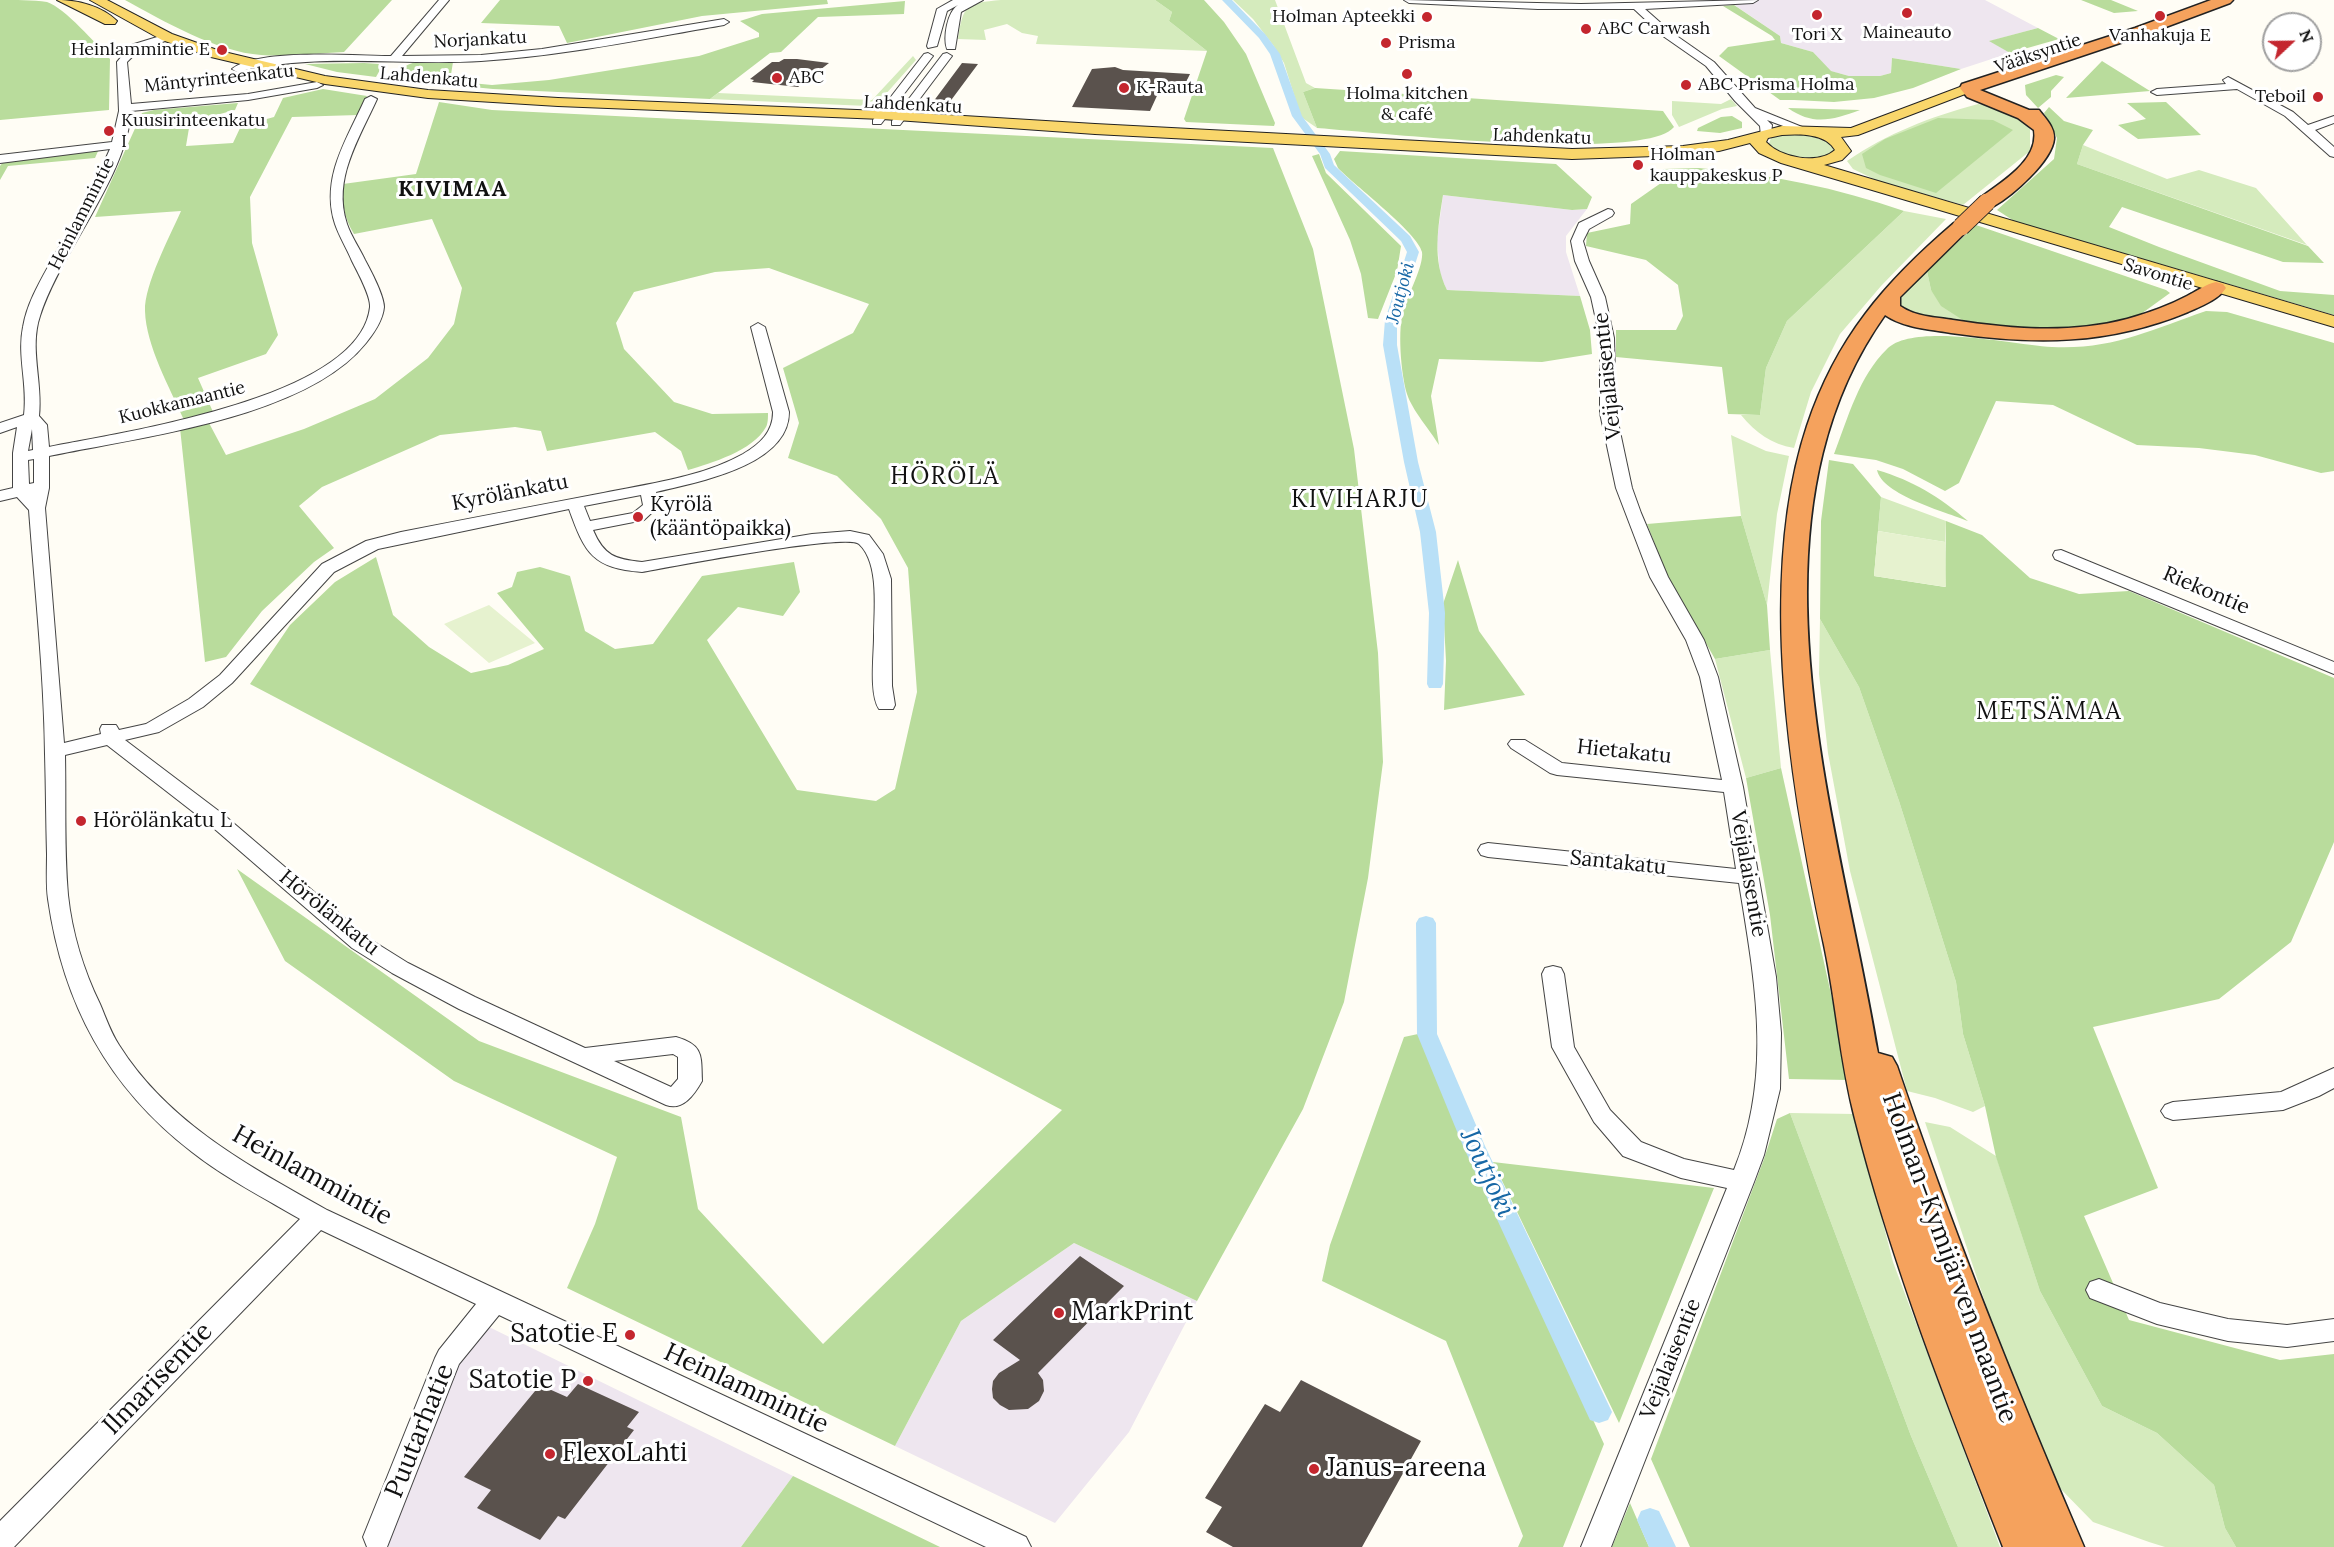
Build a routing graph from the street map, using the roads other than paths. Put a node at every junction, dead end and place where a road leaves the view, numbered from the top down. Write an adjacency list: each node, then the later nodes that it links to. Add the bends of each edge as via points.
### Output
1 (64, 0): 12 (main road, Lahdenkatu)
2 (97, 0): 11 (main road, Lahdenkatu)
3 (444, 0): 15 (street)
4 (961, 0): 13 (street, via 942,9)
5 (974, 0): 14 (street, via 956,11)
6 (1409, 0): 9 (street)
7 (1753, 0): 9 (street)
8 (2231, 2): 18 (highway, Vääksyntie); 21 (highway, Vääksyntie)
9 (1638, 8): 24 (street, via 1710,64)
10 (724, 22): 15 (street, Norjankatu, via 535,53)
11 (167, 37): 12 (street, Heinlammintie); 16 (main road, Lahdenkatu)
12 (146, 42): 17 (main road, Lahdenkatu); 23 (street, Heinlammintie, via 130,50 122,62)
13 (930, 51): 14 (street); 25 (street)
14 (949, 51): 25 (street)
15 (394, 59): 16 (street, Norjankatu, via 291,58)
16 (252, 63): 17 (street, Norjankatu); 20 (main road, Lahdenkatu)
17 (237, 69): 19 (main road, Lahdenkatu)
18 (2027, 79): 21 (highway, Vääksyntie); 27 (highway, via 2012,86 2011,93)
19 (317, 85): 20 (main road, Lahdenkatu); 23 (street, Mäntyrinteenkatu, via 248,97)
20 (364, 92): 25 (main road, Lahdenkatu, via 515,105); 49 (street, Kuokkamaantie, via 338,171 336,198 341,224 377,306 369,330 348,356 315,378 262,402 208,419)
21 (1973, 92): 27 (highway, via 2024,114); 29 (main road, Vääksyntie, via 1853,132); 34 (main road, Vääksyntie, via 1884,130)
22 (2157, 92): 28 (street, via 2233,83)
23 (124, 108): 32 (street, Heinlammintie)
24 (1748, 108): 29 (street); 30 (street, via 1766,126)
25 (889, 119): 31 (main road, Lahdenkatu)
26 (2334, 119): 28 (street)
27 (2043, 128): 38 (highway, Holman–Kymijärven maantie, via 2046,142 2039,155)
28 (2308, 129): 33 (street)
29 (1811, 132): 30 (main road, Lahdenkatu); 34 (main road, Savontie, via 1837,141)
30 (1763, 135): 31 (main road, Lahdenkatu, via 1699,149 1602,154); 35 (main road, via 1760,147)
31 (1338, 144): 35 (main road, Lahdenkatu, via 1581,159 1735,154)
32 (117, 145): 36 (street); 47 (street, Heinlammintie, via 32,316)
33 (2334, 153)
34 (1840, 154): 35 (main road, via 1820,162); 37 (main road, Savontie, via 1834,163 1841,170)
35 (1784, 158): 37 (main road, Savontie)
36 (0, 159)
37 (1905, 195): 38 (main road, Savontie)
38 (1985, 211): 40 (main road, Savontie); 41 (highway, Holman–Kymijärven maantie, bridge, via 1961,226)
39 (1608, 213): 62 (street, Veijalaisentie, via 1584,226 1577,241 1598,297 1607,338 1606,406 1624,488 1659,577 1700,652 1721,724)
40 (2204, 287): 42 (main road, Savontie); 44 (highway, via 2199,299 2107,331 2064,336); 45 (main road, Savontie)
41 (1889, 296): 44 (highway, via 1890,308 1900,315); 46 (highway, Holman–Kymijärven maantie, via 1858,339)
42 (2334, 322)
43 (758, 327): 51 (street, Kyrölänkatu, via 781,412 776,433 760,450 726,467)
44 (1961, 328): 46 (highway, via 1918,326 1886,331 1869,341)
45 (2334, 328)
46 (1840, 375): 65 (highway, Holman–Kymijärven maantie, via 1813,446 1801,500 1796,602 1801,728 1828,893)
47 (31, 417): 48 (street); 49 (street, Heinlammintie, via 39,425); 50 (street, Heinlammintie, via 23,430)
48 (0, 428)
49 (42, 453): 50 (street, Kuokkamaantie); 52 (street, Heinlammintie)
50 (21, 457): 52 (street, Heinlammintie)
51 (648, 489): 54 (street, Kyrölänkatu); 55 (street, via 651,506 638,517)
52 (34, 495): 53 (street); 60 (street, Heinlammintie)
53 (0, 496)
54 (575, 503): 55 (street); 59 (street, Kyrölänkatu, via 401,537 356,552 319,576 211,693 152,728)
55 (584, 527): 58 (street, via 591,549 604,559 620,566 642,567 812,539 862,539 875,554 882,579)
56 (2061, 555): 57 (street, Riekontie)
57 (2334, 669)
58 (886, 705)
59 (110, 732): 60 (street, Kyrölänkatu); 67 (street, Hörölänkatu, via 360,943 467,1003)
60 (54, 744): 71 (street, Heinlammintie, via 58,897 79,983 109,1048 168,1119 202,1147)
61 (1518, 744): 62 (street, Hietakatu, via 1557,769)
62 (1733, 787): 64 (street, Veijalaisentie)
63 (1488, 850): 64 (street, Santakatu)
64 (1748, 877): 70 (street, Veijalaisentie, via 1770,1033 1768,1089)
65 (1845, 966): 79 (highway, Holman–Kymijärven maantie, via 1871,1112 1890,1177 1941,1332); 80 (highway, Holman–Kymijärven maantie, via 1945,1259)
66 (1553, 974): 70 (street, via 1563,1047 1602,1116 1632,1149 1681,1168)
67 (580, 1057)
68 (2334, 1077): 69 (street, via 2283,1101)
69 (2173, 1110)
70 (1742, 1182): 78 (street, Veijalaisentie)
71 (318, 1217): 73 (street, Heinlammintie); 76 (street, Ilmarisentie)
72 (2099, 1290): 74 (street, via 2157,1313 2228,1330 2287,1336)
73 (494, 1301): 75 (street, Puutarhatie, via 448,1358); 77 (street, Heinlammintie)
74 (2334, 1330)
75 (377, 1537)
76 (0, 1541)
77 (1016, 1547)
78 (1596, 1547)
79 (2025, 1547)
80 (2062, 1547)

